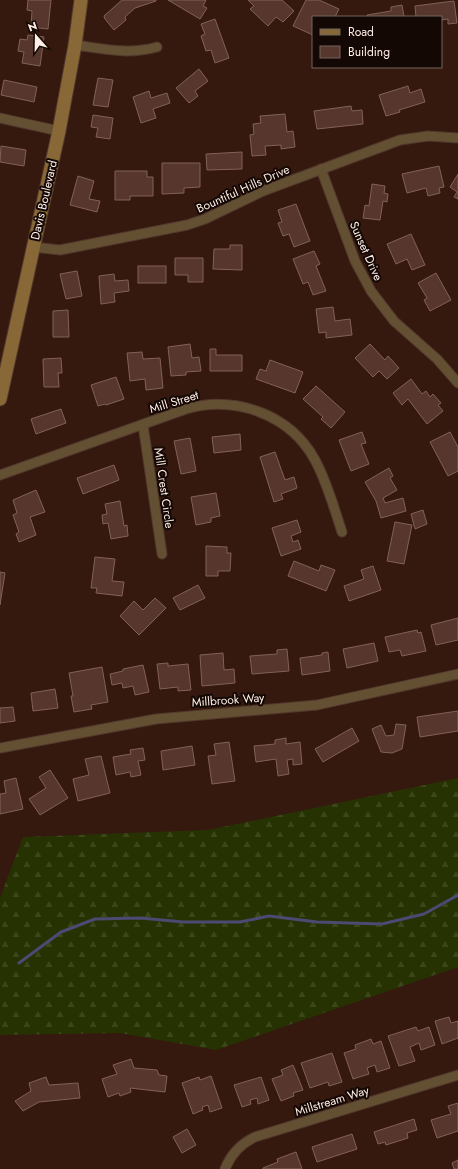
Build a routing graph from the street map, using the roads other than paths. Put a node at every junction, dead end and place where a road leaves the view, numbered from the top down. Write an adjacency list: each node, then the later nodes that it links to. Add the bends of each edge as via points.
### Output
1 (81, 0): 2 (street, Davis Boulevard)
2 (75, 45): 3 (street, via 124,52); 5 (street, Davis Boulevard)
3 (158, 48)
4 (0, 118): 5 (street)
5 (59, 131): 8 (street, Davis Boulevard)
6 (458, 138): 7 (street, Bountiful Hills Drive, via 438,135 410,138)
7 (321, 169): 8 (street, Bountiful Hills Drive, via 263,191 187,225 60,250); 9 (street, Sunset Drive, via 355,262 371,291 394,321 437,359)
8 (33, 247): 10 (street, Davis Boulevard)
9 (458, 383)
10 (0, 399)
11 (143, 424): 12 (street, Mill Street); 13 (street, Mill Street, via 186,409 211,404 241,406 271,416 298,436 315,460); 14 (street, Mill Crest Circle)
12 (0, 474)
13 (342, 532)
14 (162, 554)
15 (458, 674): 16 (street, Millbrook Way, via 317,705 156,719)
16 (0, 748)
17 (458, 1075): 18 (street, Millstream Way, via 255,1137 238,1148)
18 (225, 1169)

